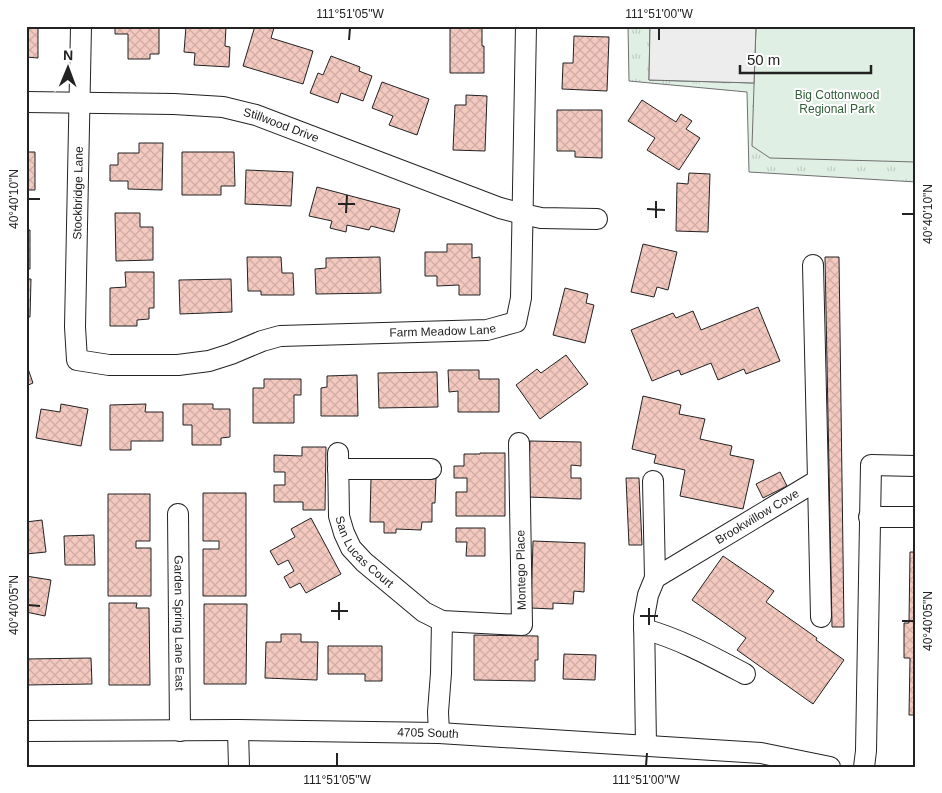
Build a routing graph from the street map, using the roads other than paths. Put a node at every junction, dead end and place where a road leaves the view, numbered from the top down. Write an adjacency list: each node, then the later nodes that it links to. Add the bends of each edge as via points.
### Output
1 (81, 26): 4 (street, Stockbridge Lane)
2 (526, 26): 5 (street, Farm Meadow Lane)
3 (26, 102): 4 (street, Stillwood Drive)
4 (80, 104): 5 (street, Stillwood Drive, via 223,107 256,115); 8 (street, Stockbridge Lane)
5 (523, 214): 6 (street, Stillwood Drive, via 541,218); 8 (street, Farm Meadow Lane, via 521,298 516,322 487,330 280,336 208,361 178,365 109,365)
6 (598, 219)
7 (813, 265): 12 (street)
8 (77, 360)
9 (519, 443): 19 (street, Montego Place, via 522,625)
10 (916, 466): 15 (street, via 870,465)
11 (431, 469): 19 (street, San Lucas Court, via 338,461 338,516 351,548 364,562 424,612)
12 (818, 480): 17 (street, Brookwillow Cove); 18 (street)
13 (653, 481): 17 (street)
14 (178, 514): 24 (street, Garden Spring Lane East)
15 (869, 517): 16 (street); 29 (street)
16 (916, 517)
17 (655, 578): 20 (street, via 645,606)
18 (821, 617)
19 (442, 621): 25 (street)
20 (644, 629): 21 (street, via 698,649); 26 (street)
21 (745, 674)
22 (238, 730): 24 (street, 4705 South); 25 (street, 4705 South); 27 (street)
23 (26, 731): 24 (street, 4705 South)
24 (180, 731)
25 (439, 733): 26 (street, 4705 South)
26 (646, 745): 28 (street, 4705 South, via 760,753)
27 (239, 767)
28 (830, 767)
29 (864, 767)

